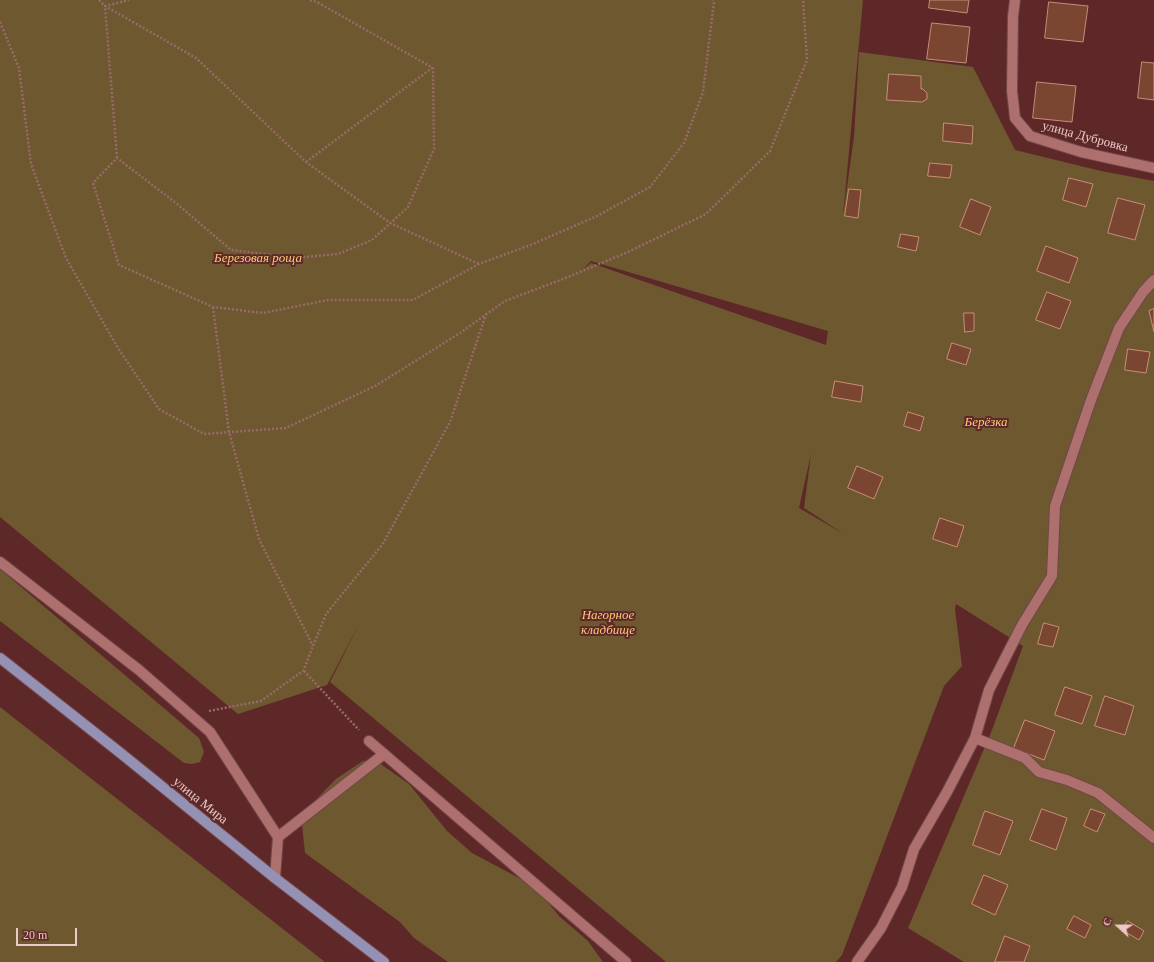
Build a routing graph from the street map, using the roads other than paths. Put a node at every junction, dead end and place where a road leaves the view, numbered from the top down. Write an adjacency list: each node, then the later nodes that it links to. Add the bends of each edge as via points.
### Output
1 (1015, 0): 2 (street, улица Дубровка, via 1012,91 1015,118 1030,136 1082,152)
2 (1154, 168)
3 (1154, 280): 6 (street, via 1119,328 1055,506 1052,576 1022,625 989,690)
4 (0, 562): 9 (street, via 139,670 210,732)
5 (0, 658): 11 (main road, улица Мира)
6 (975, 738): 10 (street, via 1025,758 1039,772 1098,793); 14 (street, via 914,848 902,887 881,928)
7 (369, 741): 8 (street)
8 (384, 754): 9 (street); 13 (street)
9 (278, 837): 11 (street)
10 (1154, 838)
11 (275, 878): 12 (main road, улица Мира)
12 (384, 962)
13 (626, 962)
14 (856, 962)

